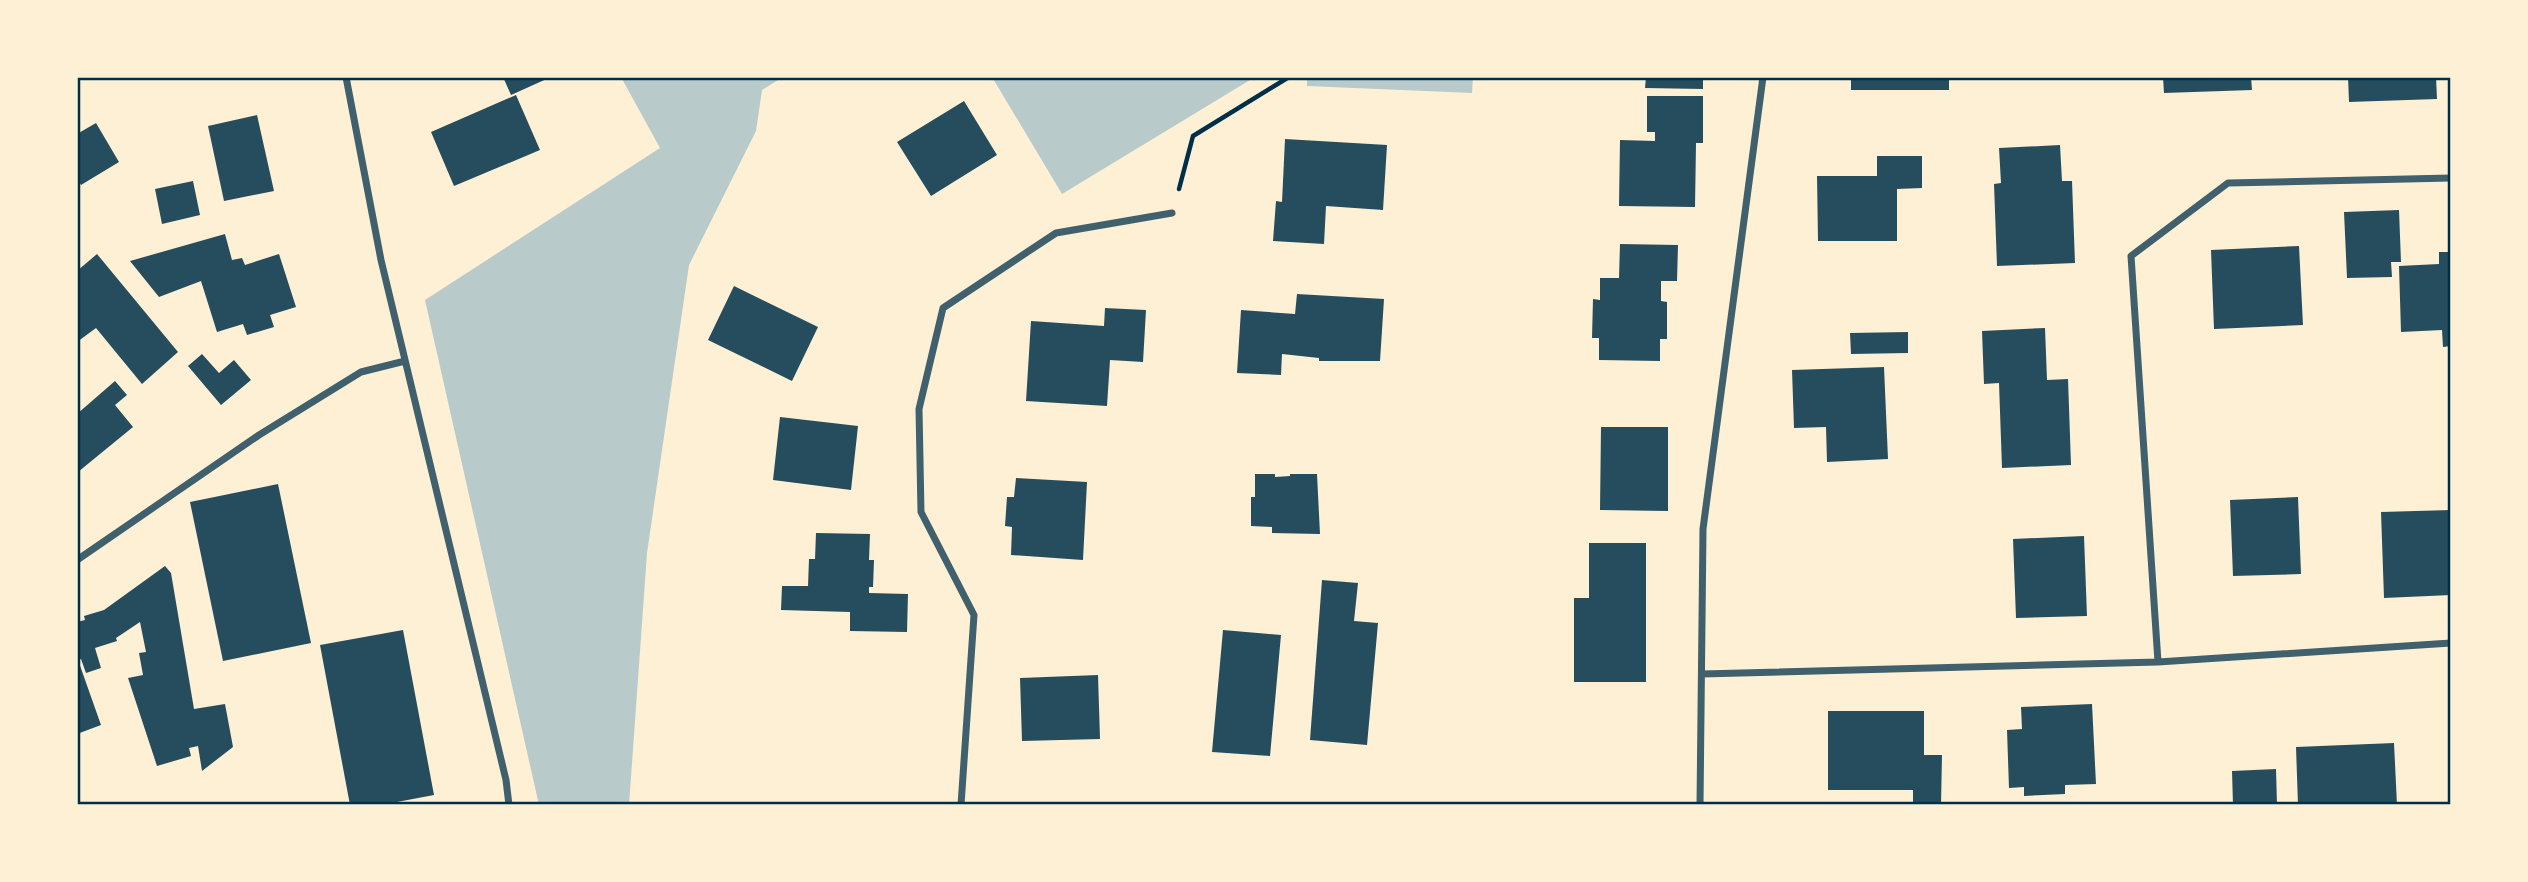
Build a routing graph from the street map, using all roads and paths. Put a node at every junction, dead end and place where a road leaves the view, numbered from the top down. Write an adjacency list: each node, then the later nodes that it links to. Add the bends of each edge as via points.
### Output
1 (346, 77): 6 (street)
2 (1289, 77): 5 (path, via 1193,135)
3 (1763, 77): 10 (street, via 1703,529)
4 (2451, 178): 9 (street, via 2228,183 2131,256)
5 (1172, 213): 12 (street, via 1056,233 943,307 919,409 921,512 974,615)
6 (405, 361): 7 (street, via 361,372 259,435); 11 (street)
7 (77, 560)
8 (2451, 643): 9 (street)
9 (2158, 662): 10 (street)
10 (1702, 674): 13 (street)
11 (509, 805)
12 (961, 805)
13 (1700, 805)

